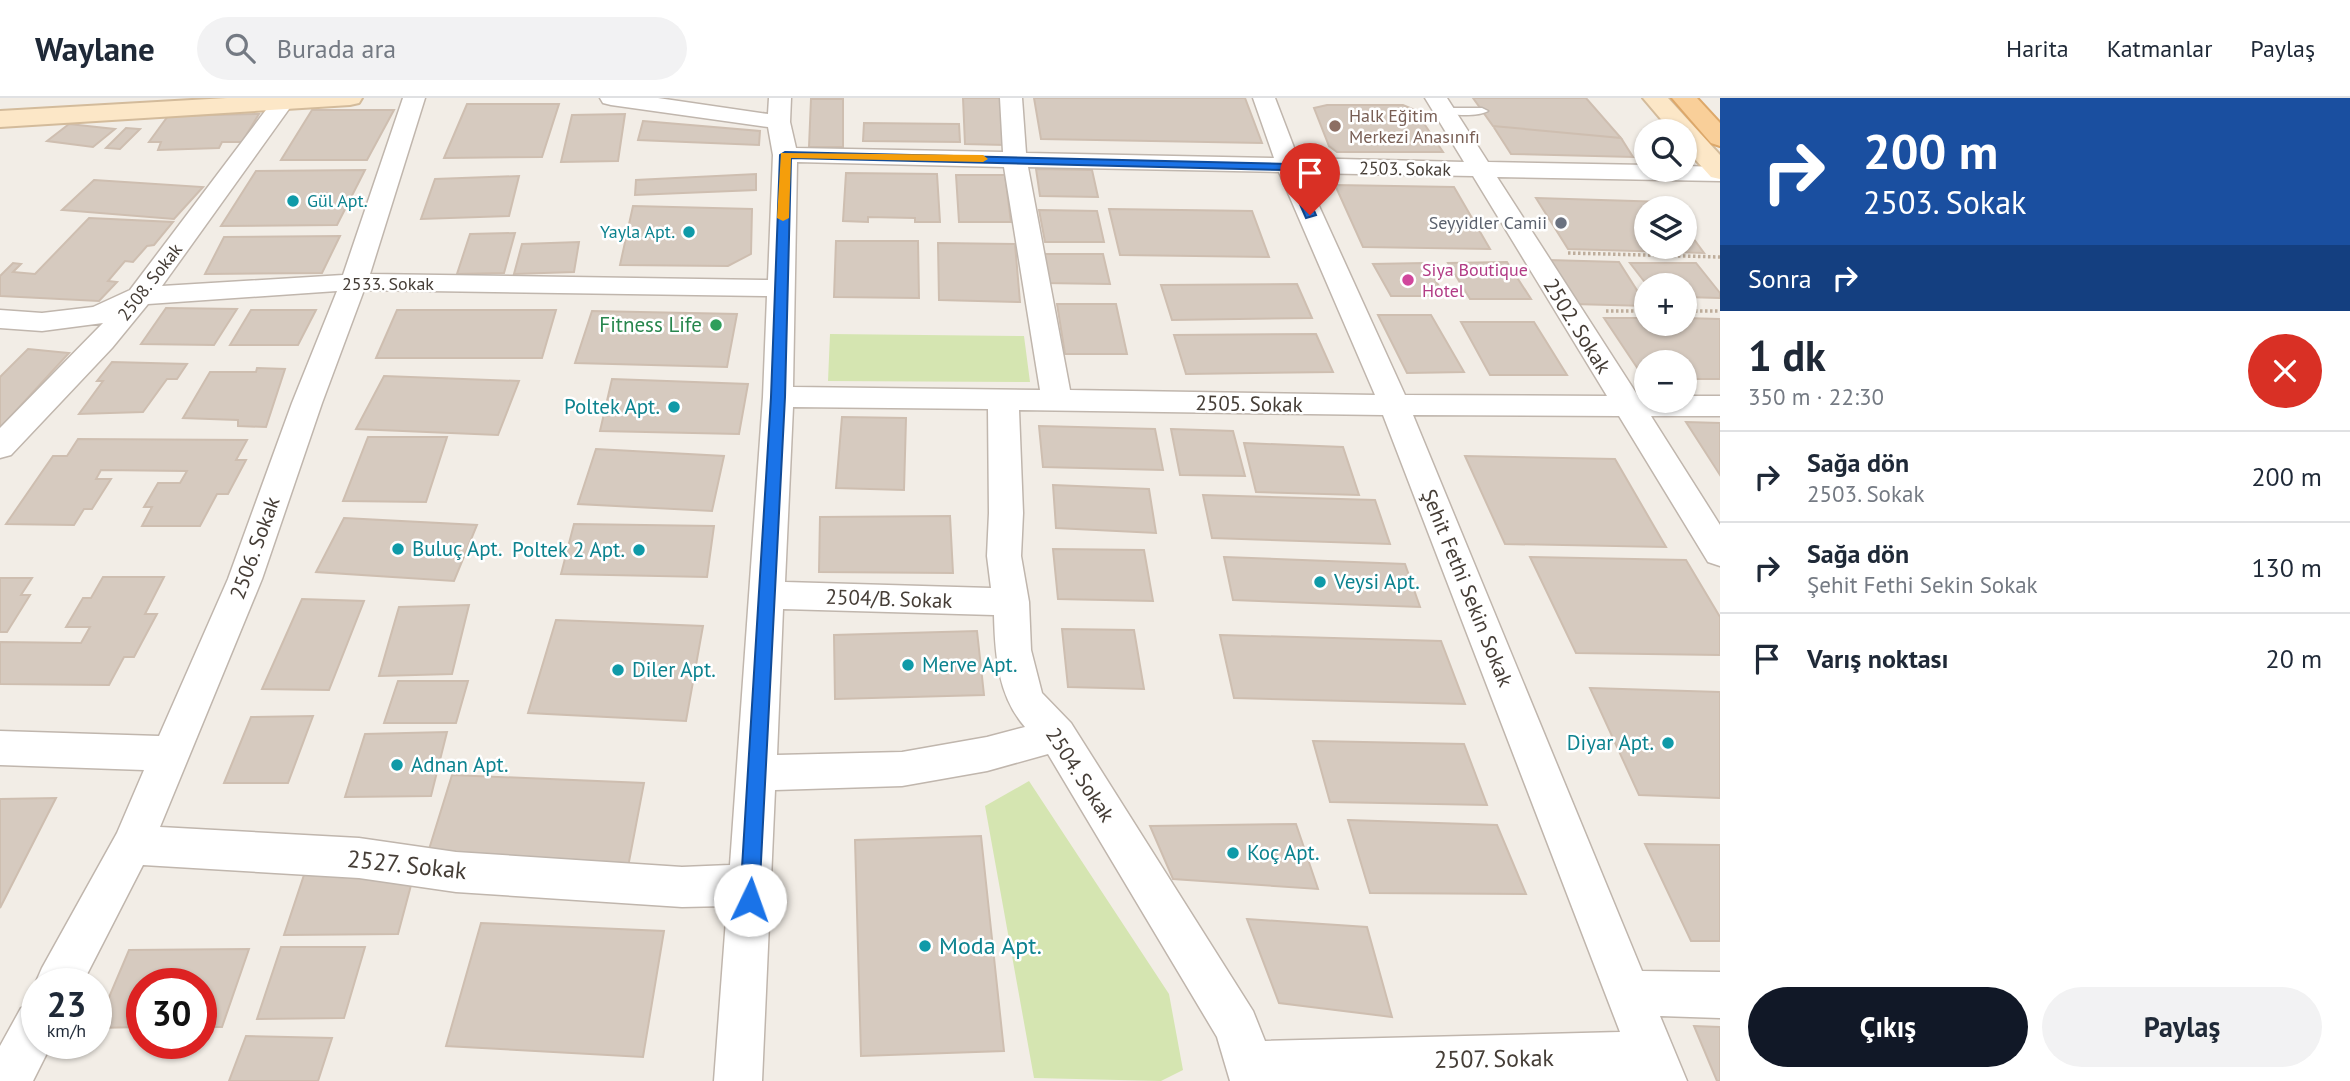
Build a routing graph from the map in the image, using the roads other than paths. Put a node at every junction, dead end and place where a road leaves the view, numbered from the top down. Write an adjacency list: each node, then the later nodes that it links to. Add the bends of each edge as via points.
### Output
1 (14, 98): 9 (main road)
2 (350, 98): 10 (main road)
3 (414, 98): 23 (street, 2506. Sokak)
4 (611, 98): 12 (street)
5 (1012, 98): 19 (street)
6 (1264, 98): 20 (street, Şehit Fethi Sekin Sokak)
7 (1656, 98): 15 (main road)
8 (1684, 98): 16 (main road)
9 (0, 99)
10 (283, 102): 14 (main road); 25 (street, 2508. Sokak)
11 (1440, 104): 13 (lane); 21 (street, 2502. Sokak)
12 (780, 110): 18 (street)
13 (1482, 111)
14 (0, 119)
15 (1674, 119)
16 (1720, 138)
17 (1697, 146): 22 (main road)
18 (785, 155): 19 (street, 2503. Sokak); 24 (street)
19 (1015, 159): 20 (street, 2503. Sokak); 29 (street)
20 (1289, 167): 21 (street, 2503. Sokak); 31 (street, Şehit Fethi Sekin Sokak)
21 (1481, 170): 22 (street, 2503. Sokak); 32 (street, 2502. Sokak)
22 (1720, 173)
23 (354, 282): 24 (street, 2533. Sokak); 25 (street, 2533. Sokak); 39 (street, 2506. Sokak, via 245,579)
24 (780, 288): 27 (street)
25 (139, 296): 26 (street, 2533. Sokak, via 99,315 43,322); 33 (street, 2508. Sokak, via 102,342)
26 (0, 319)
27 (778, 397): 28 (street, 2505. Sokak); 35 (street)
28 (1004, 399): 29 (street, 2505. Sokak); 36 (street, 2504. Sokak, via 1004,556)
29 (1057, 399): 31 (street, 2505. Sokak)
30 (1720, 406): 32 (street, 2505. Sokak)
31 (1395, 407): 32 (street, 2505. Sokak); 44 (street, Şehit Fethi Sekin Sokak)
32 (1627, 407): 34 (street, 2502. Sokak)
33 (0, 447)
34 (1720, 552)
35 (767, 595): 36 (street, 2504/B. Sokak); 40 (street)
36 (1011, 602): 37 (street, 2504. Sokak, via 1013,650 1025,699)
37 (1057, 735): 40 (street, via 987,754 902,769); 48 (street, 2504. Sokak, via 1237,1027)
38 (0, 748): 39 (street)
39 (170, 754): 41 (street, 2506. Sokak)
40 (757, 773): 42 (street)
41 (132, 845): 42 (street, 2527. Sokak, via 359,858 456,872 682,887); 43 (street, 2506. Sokak)
42 (750, 886): 50 (street)
43 (67, 968)
44 (1628, 993): 45 (street); 47 (street, Şehit Fethi Sekin Sokak)
45 (1720, 995)
46 (21, 1054): 49 (street)
47 (1658, 1068): 48 (street, 2507. Sokak)
48 (1252, 1073)
49 (7, 1081)
50 (738, 1081)

